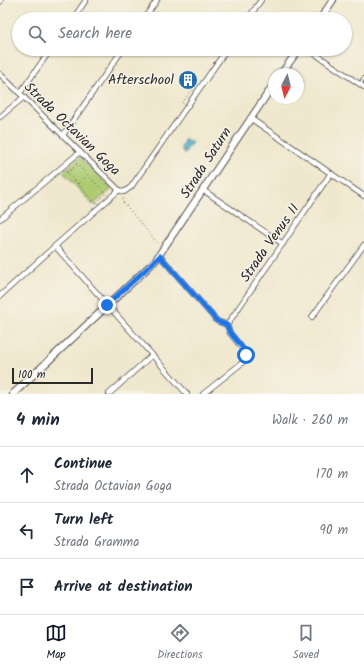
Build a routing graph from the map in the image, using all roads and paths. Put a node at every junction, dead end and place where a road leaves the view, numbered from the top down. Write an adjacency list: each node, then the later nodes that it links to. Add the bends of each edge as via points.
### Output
1 (86, 0): 5 (street)
2 (157, 0): 6 (street)
3 (261, 0): 7 (street)
4 (333, 0): 8 (street)
5 (78, 12)
6 (149, 12)
7 (253, 12)
8 (325, 12)
9 (47, 56): 20 (street)
10 (118, 56): 24 (street)
11 (222, 56): 34 (street, Strada Octavian Goga, via 131,187)
12 (294, 56): 14 (street)
13 (318, 56): 18 (street)
14 (285, 68)
15 (0, 74): 20 (street, Strada Octavian Goga)
16 (364, 78): 18 (lane)
17 (196, 84): 21 (path)
18 (362, 86)
19 (268, 92): 23 (street, Strada Saturn)
20 (22, 95): 22 (street); 24 (street, Strada Octavian Goga)
21 (182, 103)
22 (0, 117)
23 (250, 118): 30 (street); 33 (street, Strada Saturn)
24 (63, 135): 25 (street, Strada Octavian Goga)
25 (80, 152): 26 (street); 34 (street, Strada Octavian Goga)
26 (72, 158): 27 (path); 28 (street)
27 (77, 164): 29 (path); 31 (path)
28 (62, 167): 29 (path); 40 (street)
29 (67, 173): 32 (path)
30 (331, 173): 36 (street); 41 (street, Strada Venus II)
31 (88, 175): 32 (path); 35 (path)
32 (78, 184): 38 (path)
33 (203, 190): 41 (street); 44 (street, Strada Saturn)
34 (121, 191): 37 (street); 44 (path, via 123,202)
35 (106, 194): 37 (path); 38 (path)
36 (364, 196)
37 (110, 198): 39 (street)
38 (95, 203): 39 (path)
39 (99, 208): 43 (street)
40 (0, 219)
41 (283, 244): 48 (street, Strada Venus II)
42 (364, 245): 47 (street)
43 (54, 246): 45 (street); 46 (street)
44 (161, 253): 46 (street, Strada Saturn); 48 (street, via 217,321)
45 (0, 296)
46 (107, 305): 49 (street); 50 (street, Strada Saturn)
47 (312, 317)
48 (227, 325): 53 (street, via 245,352 245,359)
49 (152, 355): 51 (street); 52 (street)
50 (13, 394)
51 (109, 394)
52 (187, 394)
53 (203, 394)

